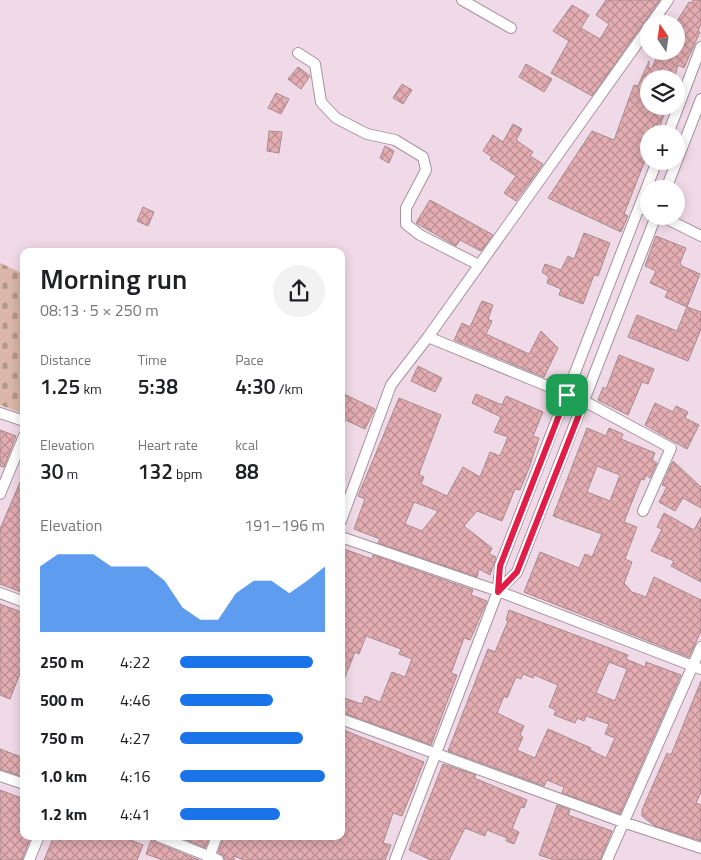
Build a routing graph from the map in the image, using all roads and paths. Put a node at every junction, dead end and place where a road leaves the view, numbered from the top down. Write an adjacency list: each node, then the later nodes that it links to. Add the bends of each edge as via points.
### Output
1 (462, 0): 4 (street)
2 (668, 0): 3 (street)
3 (657, 15)
4 (511, 28)
5 (640, 40): 15 (street)
6 (701, 47): 9 (street)
7 (298, 53): 15 (street, via 315,64 321,102 336,118 367,134 395,140 423,157 426,170 406,208 406,224 420,235)
8 (701, 99): 10 (street)
9 (671, 125)
10 (670, 180)
11 (640, 219): 17 (street)
12 (653, 225): 18 (street)
13 (679, 225): 14 (street)
14 (701, 236)
15 (479, 265): 16 (street)
16 (428, 337): 17 (street); 23 (street, via 391,385)
17 (567, 395): 18 (street); 26 (street, via 500,566)
18 (584, 402): 24 (street, via 671,448); 26 (street, via 517,572)
19 (0, 412): 20 (street)
20 (20, 420)
21 (20, 446): 22 (street)
22 (0, 494)
23 (345, 509)
24 (643, 512)
25 (345, 538): 26 (street)
26 (498, 592): 30 (street); 32 (street)
27 (0, 593): 28 (street)
28 (20, 600)
29 (701, 648): 30 (street)
30 (697, 667): 35 (street)
31 (345, 719): 32 (street)
32 (437, 753): 35 (street); 42 (street)
33 (0, 776): 34 (street)
34 (20, 783)
35 (623, 822): 39 (street); 43 (street)
36 (37, 840): 41 (street)
37 (167, 840): 40 (street)
38 (216, 840): 40 (street)
39 (701, 848)
40 (212, 859)
41 (29, 860)
42 (394, 860)
43 (607, 860)

